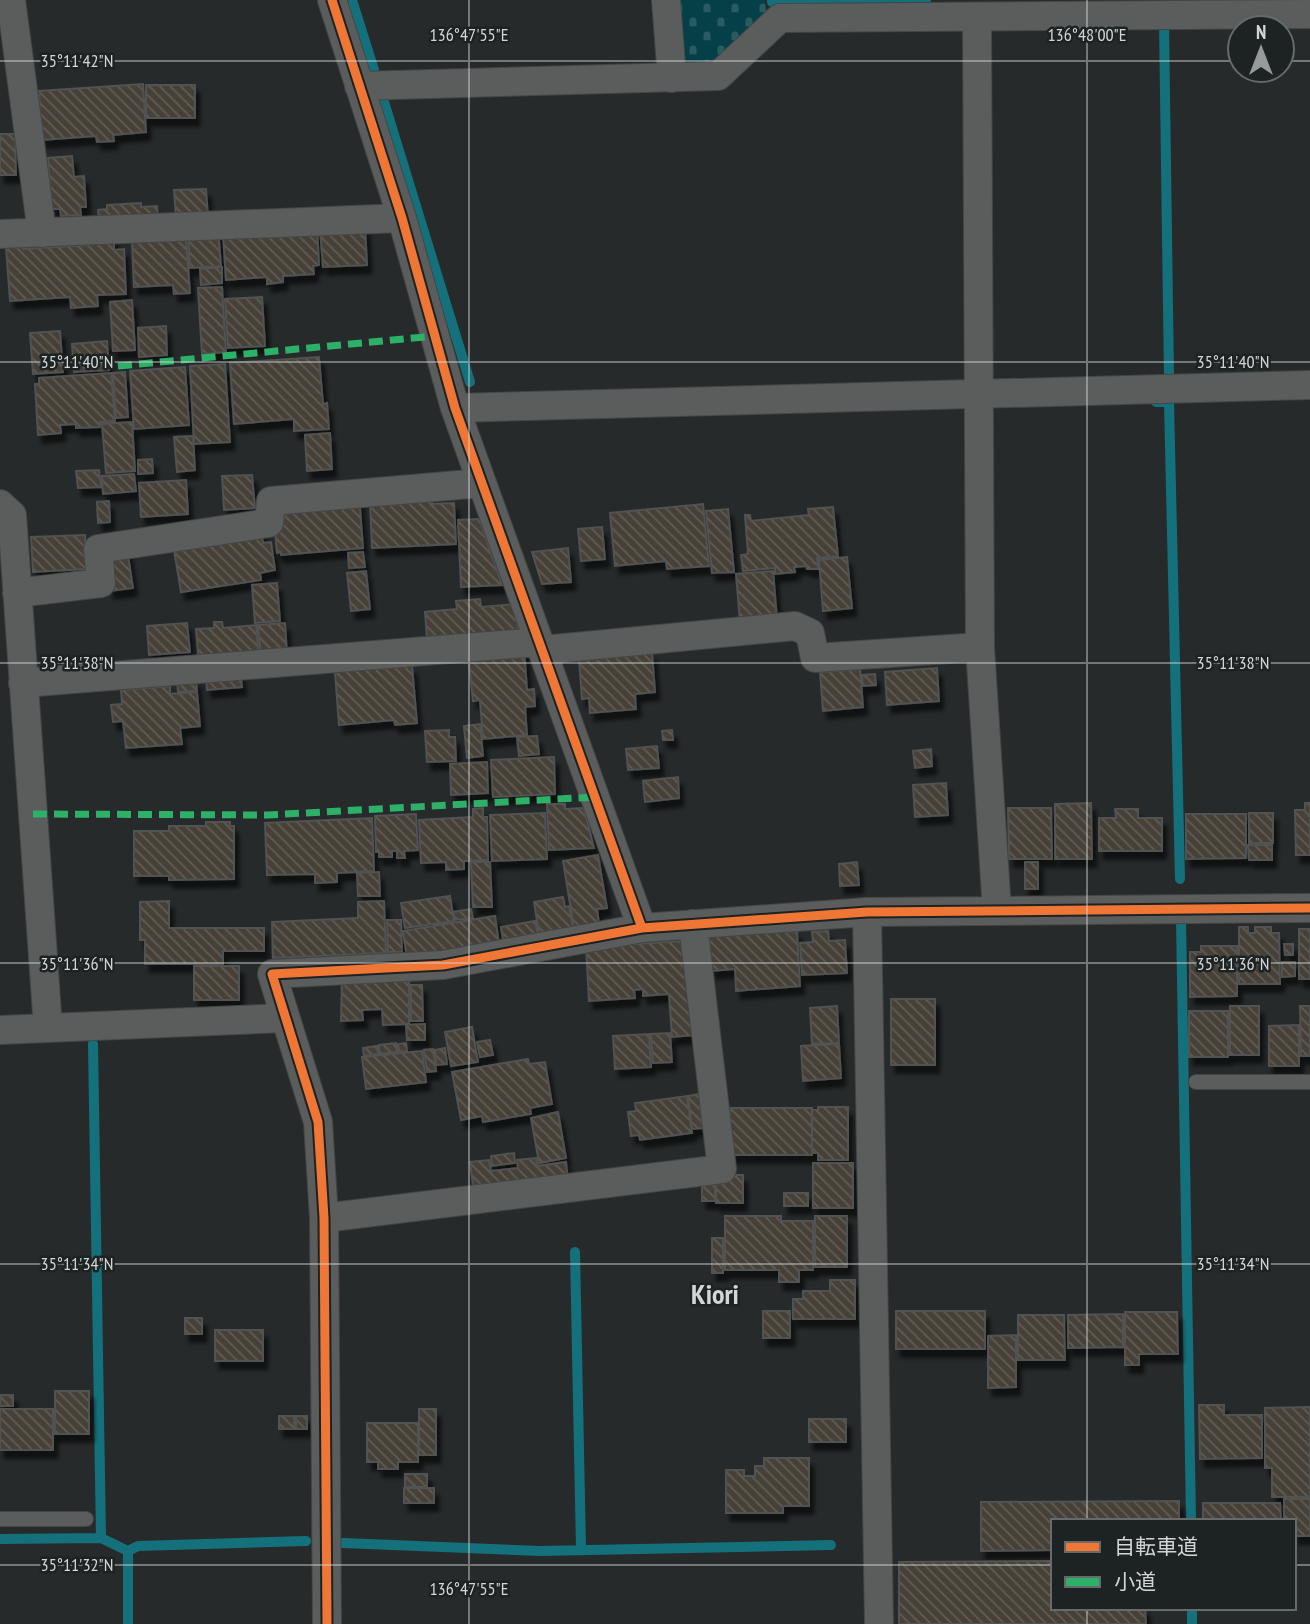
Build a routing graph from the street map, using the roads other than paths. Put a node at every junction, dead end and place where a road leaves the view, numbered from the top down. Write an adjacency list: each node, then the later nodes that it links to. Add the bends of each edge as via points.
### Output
1 (11, 0): 9 (street)
2 (332, 0): 7 (street)
3 (666, 0): 6 (street)
4 (1310, 14): 5 (street)
5 (977, 17): 6 (street, via 780,18 718,76); 12 (street)
6 (672, 78): 7 (street)
7 (359, 86): 8 (street)
8 (402, 218): 9 (street); 13 (street)
9 (42, 233): 10 (street)
10 (0, 234)
11 (1310, 385): 12 (street)
12 (979, 394): 13 (street); 18 (street)
13 (455, 408): 14 (street)
14 (482, 483): 16 (street, via 271,501 269,523 99,549 101,583); 17 (street)
15 (0, 504): 16 (street, via 12,515)
16 (17, 593): 19 (street)
17 (541, 646): 18 (street, via 795,626 810,633 816,658); 19 (street); 24 (street)
18 (980, 647): 21 (street)
19 (23, 682): 26 (street)
20 (1310, 908): 21 (street)
21 (997, 911): 22 (street)
22 (867, 912): 23 (street); 34 (street)
23 (693, 924): 24 (street); 30 (street, via 722,1169)
24 (642, 928): 25 (street, via 443,965 272,974)
25 (285, 1018): 26 (street); 30 (street, via 318,1122)
26 (48, 1028): 27 (street)
27 (0, 1030)
28 (1196, 1082): 29 (lane)
29 (1310, 1082)
30 (324, 1218): 33 (street)
31 (0, 1519): 32 (lane)
32 (86, 1519)
33 (327, 1624)
34 (879, 1624)

